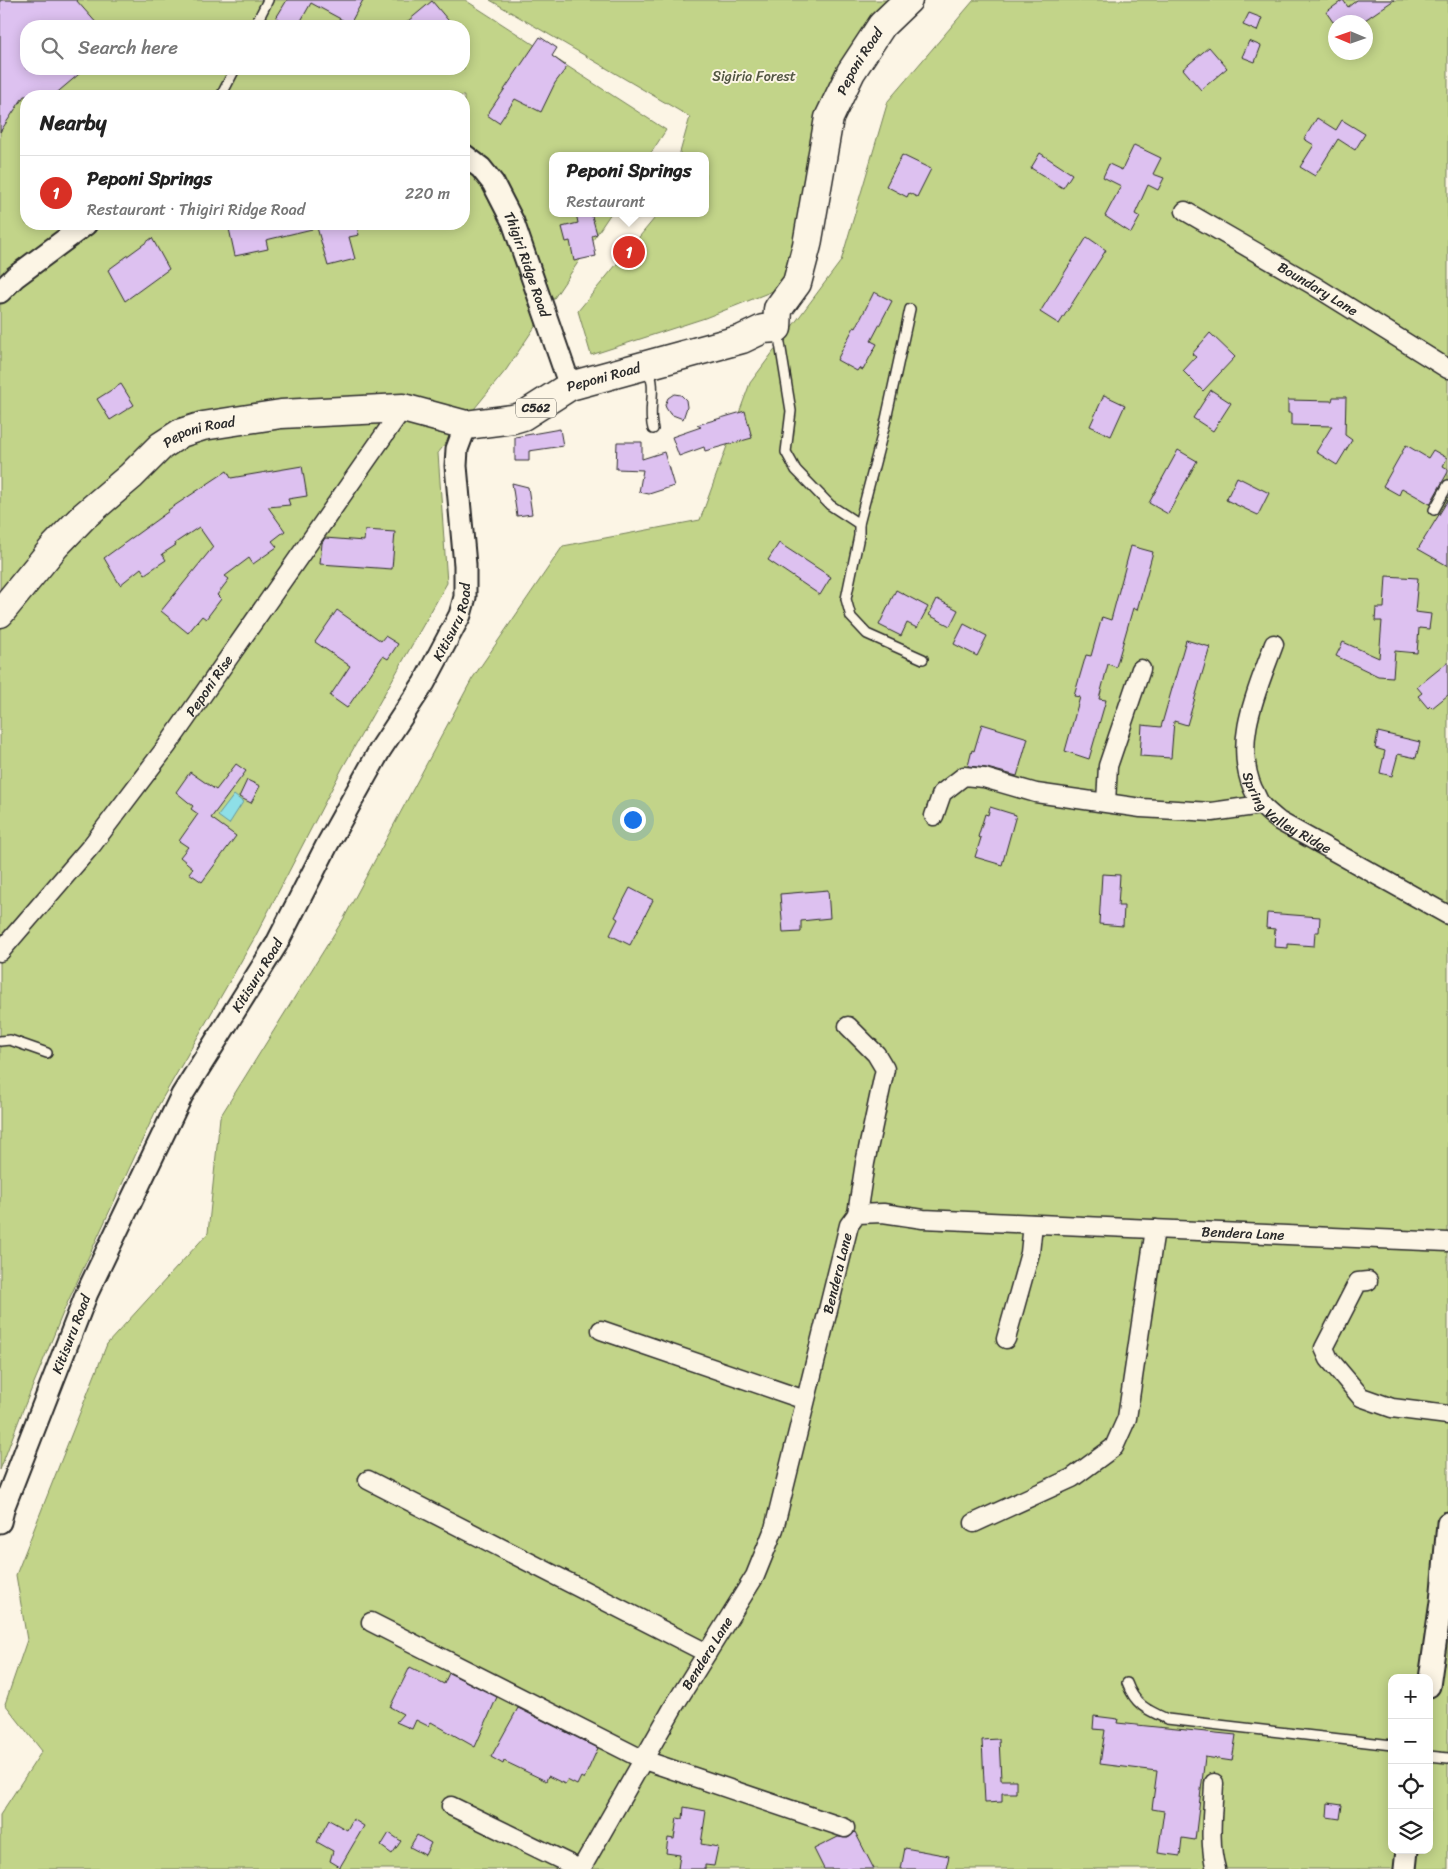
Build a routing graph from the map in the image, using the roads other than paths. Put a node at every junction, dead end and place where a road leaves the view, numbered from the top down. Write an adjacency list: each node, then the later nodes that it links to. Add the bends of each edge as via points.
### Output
1 (268, 0): 3 (lane)
2 (908, 0): 11 (main road, Peponi Road, via 882,26 851,72 829,118 806,245 796,283 778,309)
3 (258, 20)
4 (232, 75): 5 (lane)
5 (224, 90)
6 (470, 160): 14 (street, Thigiri Ridge Road, via 494,183 513,222)
7 (1184, 211): 13 (street, Boundary Lane, via 1313,284)
8 (78, 230): 9 (street)
9 (0, 292)
10 (910, 309): 20 (lane)
11 (777, 328): 12 (main road, Peponi Road / C562, via 763,329 742,339); 20 (lane, via 791,411 786,452 796,470 830,505)
12 (647, 366): 14 (main road, Peponi Road / C562); 17 (lane, via 653,382 650,417)
13 (1448, 369)
14 (570, 386): 16 (main road, Peponi Road / C562, via 523,416)
15 (403, 408): 16 (main road, Peponi Road / C562); 21 (main road, Peponi Road / C562, via 281,414 203,426 181,433 161,446 84,516); 29 (street, Peponi Rise, via 167,746 92,845)
16 (466, 425): 43 (street, Kitisuru Road, via 457,449 456,466 465,565 465,597 460,615 424,683 380,750 327,845 276,945 182,1095 88,1293)
17 (653, 429)
18 (1448, 485): 19 (lane)
19 (1434, 510)
20 (859, 524): 23 (lane, via 846,599 851,617 867,634)
21 (0, 612)
22 (1274, 644): 26 (street, Spring Valley Ridge, via 1247,722 1245,749 1250,782)
23 (923, 659)
24 (1140, 669): 25 (street, via 1108,766)
25 (1106, 802): 26 (street, via 1141,808 1212,812); 27 (street, via 1036,793 984,778 964,776 942,792)
26 (1261, 805): 28 (street, Spring Valley Ridge, via 1279,821)
27 (934, 816)
28 (1448, 915)
29 (0, 952)
30 (848, 1026): 33 (street, via 876,1054 885,1070)
31 (0, 1041): 32 (lane, via 10,1040)
32 (47, 1053)
33 (857, 1214): 34 (street, Bendera Lane); 40 (street, Bendera Lane, via 849,1225)
34 (1033, 1224): 35 (street, Bendera Lane); 39 (street, via 1030,1253)
35 (1155, 1229): 36 (street, Bendera Lane); 44 (street, via 1127,1418 1114,1446 1072,1478)
36 (1448, 1242)
37 (1368, 1281): 41 (street, via 1358,1282 1331,1333 1324,1348 1329,1358 1361,1397 1392,1408)
38 (601, 1330): 40 (street)
39 (1006, 1338)
40 (805, 1400): 48 (street, Bendera Lane, via 774,1529 755,1576)
41 (1448, 1415)
42 (368, 1480): 48 (street)
43 (0, 1522)
44 (974, 1522)
45 (1448, 1523): 46 (street)
46 (1444, 1604): 49 (street)
47 (371, 1622): 54 (street)
48 (707, 1653): 54 (street, Bendera Lane)
49 (1431, 1674)
50 (1127, 1683): 51 (lane, via 1133,1698 1166,1719)
51 (1388, 1745)
52 (1433, 1756): 53 (lane)
53 (1448, 1758)
54 (644, 1760): 57 (street); 59 (street, Bendera Lane)
55 (1214, 1783): 60 (street, via 1212,1832)
56 (451, 1806): 59 (street)
57 (845, 1828)
58 (1407, 1854): 61 (street)
59 (580, 1869)
60 (1216, 1869)
61 (1405, 1869)

